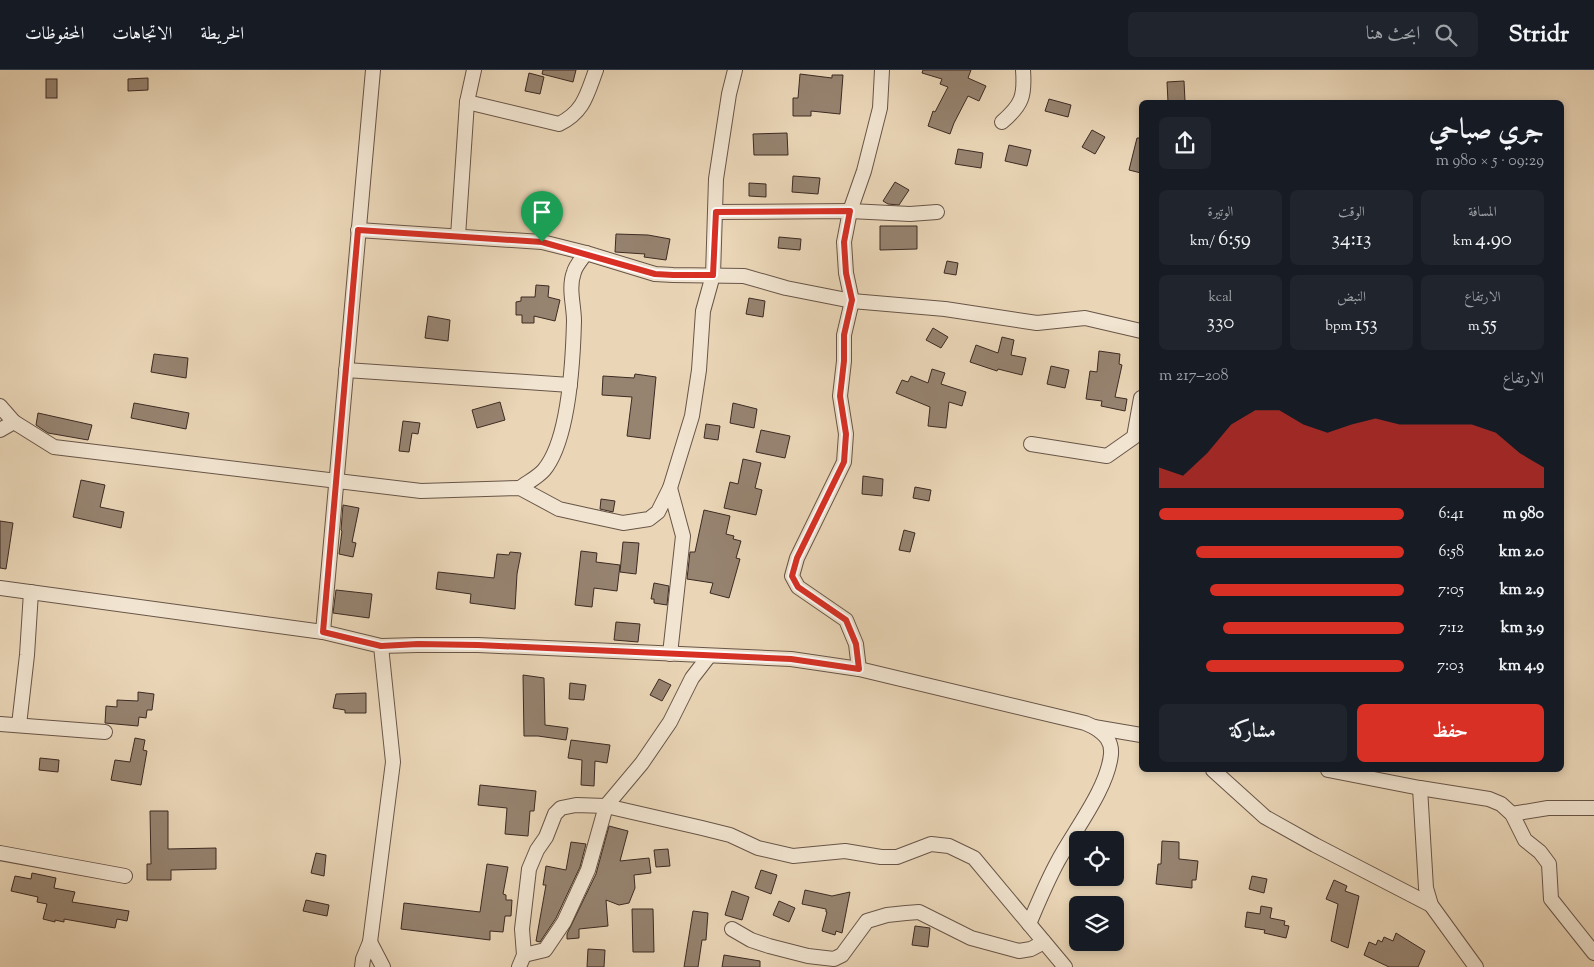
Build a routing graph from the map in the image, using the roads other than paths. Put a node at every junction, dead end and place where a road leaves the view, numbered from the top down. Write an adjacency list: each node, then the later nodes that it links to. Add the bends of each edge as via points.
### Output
1 (373, 70): 12 (street)
2 (474, 70): 7 (street)
3 (596, 70): 7 (street, via 585,102 572,118 559,124)
4 (735, 70): 10 (street, via 716,179)
5 (882, 70): 9 (street, via 880,108)
6 (1023, 70): 8 (street, via 1023,98 1018,108)
7 (467, 102): 13 (street)
8 (1002, 122)
9 (850, 211): 10 (street); 11 (street); 16 (street, via 844,242)
10 (716, 212): 15 (street)
11 (937, 212)
12 (358, 230): 13 (street); 18 (street)
13 (458, 236): 14 (street, via 542,242)
14 (586, 253): 15 (street, via 655,274); 19 (street, via 574,272 571,290 574,320)
15 (713, 275): 16 (street, via 744,276 786,288); 27 (street, via 703,311 692,416)
16 (852, 300): 17 (street, via 1037,323 1085,318); 34 (street, via 844,335 840,396 846,434 844,462 797,558 792,576 798,587 846,620 856,644)
17 (1139, 331)
18 (346, 370): 19 (street); 25 (street)
19 (570, 386): 26 (street, via 555,453 543,471)
20 (0, 406): 22 (street)
21 (1139, 409): 24 (street, via 1134,437 1107,456)
22 (14, 422): 23 (street); 25 (street, via 54,447)
23 (0, 430)
24 (1031, 444)
25 (336, 481): 26 (street, via 421,491); 30 (street)
26 (520, 488): 27 (street, via 560,509 623,522 649,518 658,512)
27 (670, 488): 32 (street, via 683,536)
28 (0, 588): 29 (street)
29 (30, 592): 30 (street); 36 (street)
30 (323, 632): 31 (street)
31 (381, 646): 32 (street, via 478,645); 51 (street, via 393,762)
32 (670, 654): 33 (street)
33 (709, 656): 34 (street, via 791,659); 43 (street, via 692,678 670,722 642,764)
34 (859, 669): 37 (street, via 1085,722)
35 (0, 724): 36 (street)
36 (19, 725): 38 (street)
37 (1094, 727): 39 (street); 49 (street, via 1110,742 1108,770 1057,862)
38 (105, 732)
39 (1139, 735)
40 (1215, 772): 48 (street, via 1266,817)
41 (1338, 772): 42 (street)
42 (1420, 788): 45 (street, via 1489,799); 48 (street, via 1426,888)
43 (606, 806): 49 (street, via 730,835 758,848 792,856 845,851 897,857 931,844 949,846 974,858); 54 (street, via 588,870 564,922 544,950); 54 (street, via 576,805 561,808 555,814 529,869)
44 (1594, 808): 45 (street, via 1548,808)
45 (1512, 814): 53 (street, via 1525,840 1549,864 1551,899)
46 (0, 853): 47 (street)
47 (125, 876)
48 (1431, 905): 58 (street)
49 (1029, 924): 52 (street)
50 (732, 929): 52 (street, via 769,946 834,959 842,955 867,922 906,913 919,912 971,938 1019,951)
51 (370, 942): 55 (street); 56 (street)
52 (1044, 942): 57 (street)
53 (1594, 953)
54 (522, 961)
55 (362, 967)
56 (383, 967)
57 (1065, 967)
58 (1476, 967)

